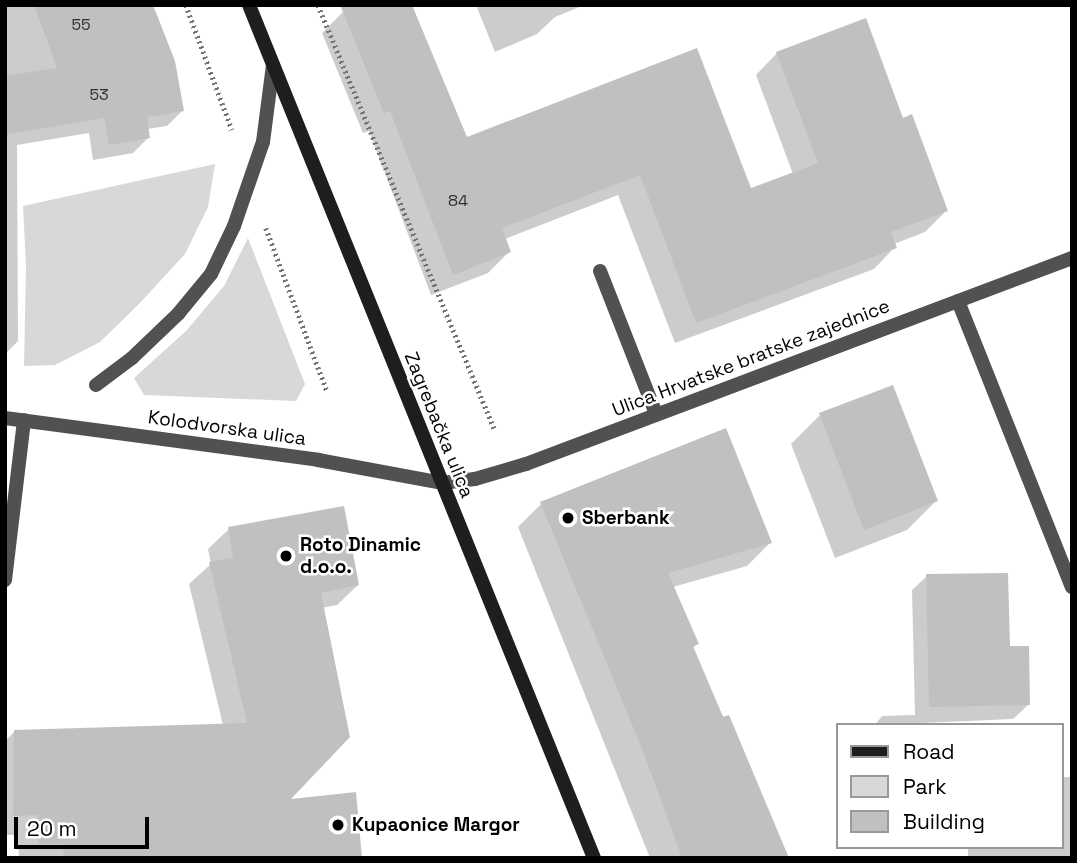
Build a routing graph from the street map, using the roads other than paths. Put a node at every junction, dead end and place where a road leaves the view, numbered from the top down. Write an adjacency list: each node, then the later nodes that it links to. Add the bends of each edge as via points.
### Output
1 (249, 5): 2 (main road, Zagrebačka ulica)
2 (273, 65): 6 (street, via 262,142 234,226 211,274 178,314); 10 (main road, Zagrebačka ulica)
3 (1072, 258): 5 (street, Ulica Hrvatske bratske zajednice)
4 (600, 271): 7 (street)
5 (958, 301): 7 (street, Ulica Hrvatske bratske zajednice); 12 (street)
6 (96, 385)
7 (656, 414): 10 (street, Ulica Hrvatske bratske zajednice, via 510,470)
8 (5, 418): 9 (street, Kolodvorska ulica)
9 (24, 420): 10 (street, Kolodvorska ulica, via 318,460); 11 (street)
10 (442, 483): 13 (main road, Zagrebačka ulica)
11 (5, 580)
12 (1072, 587)
13 (594, 858)

